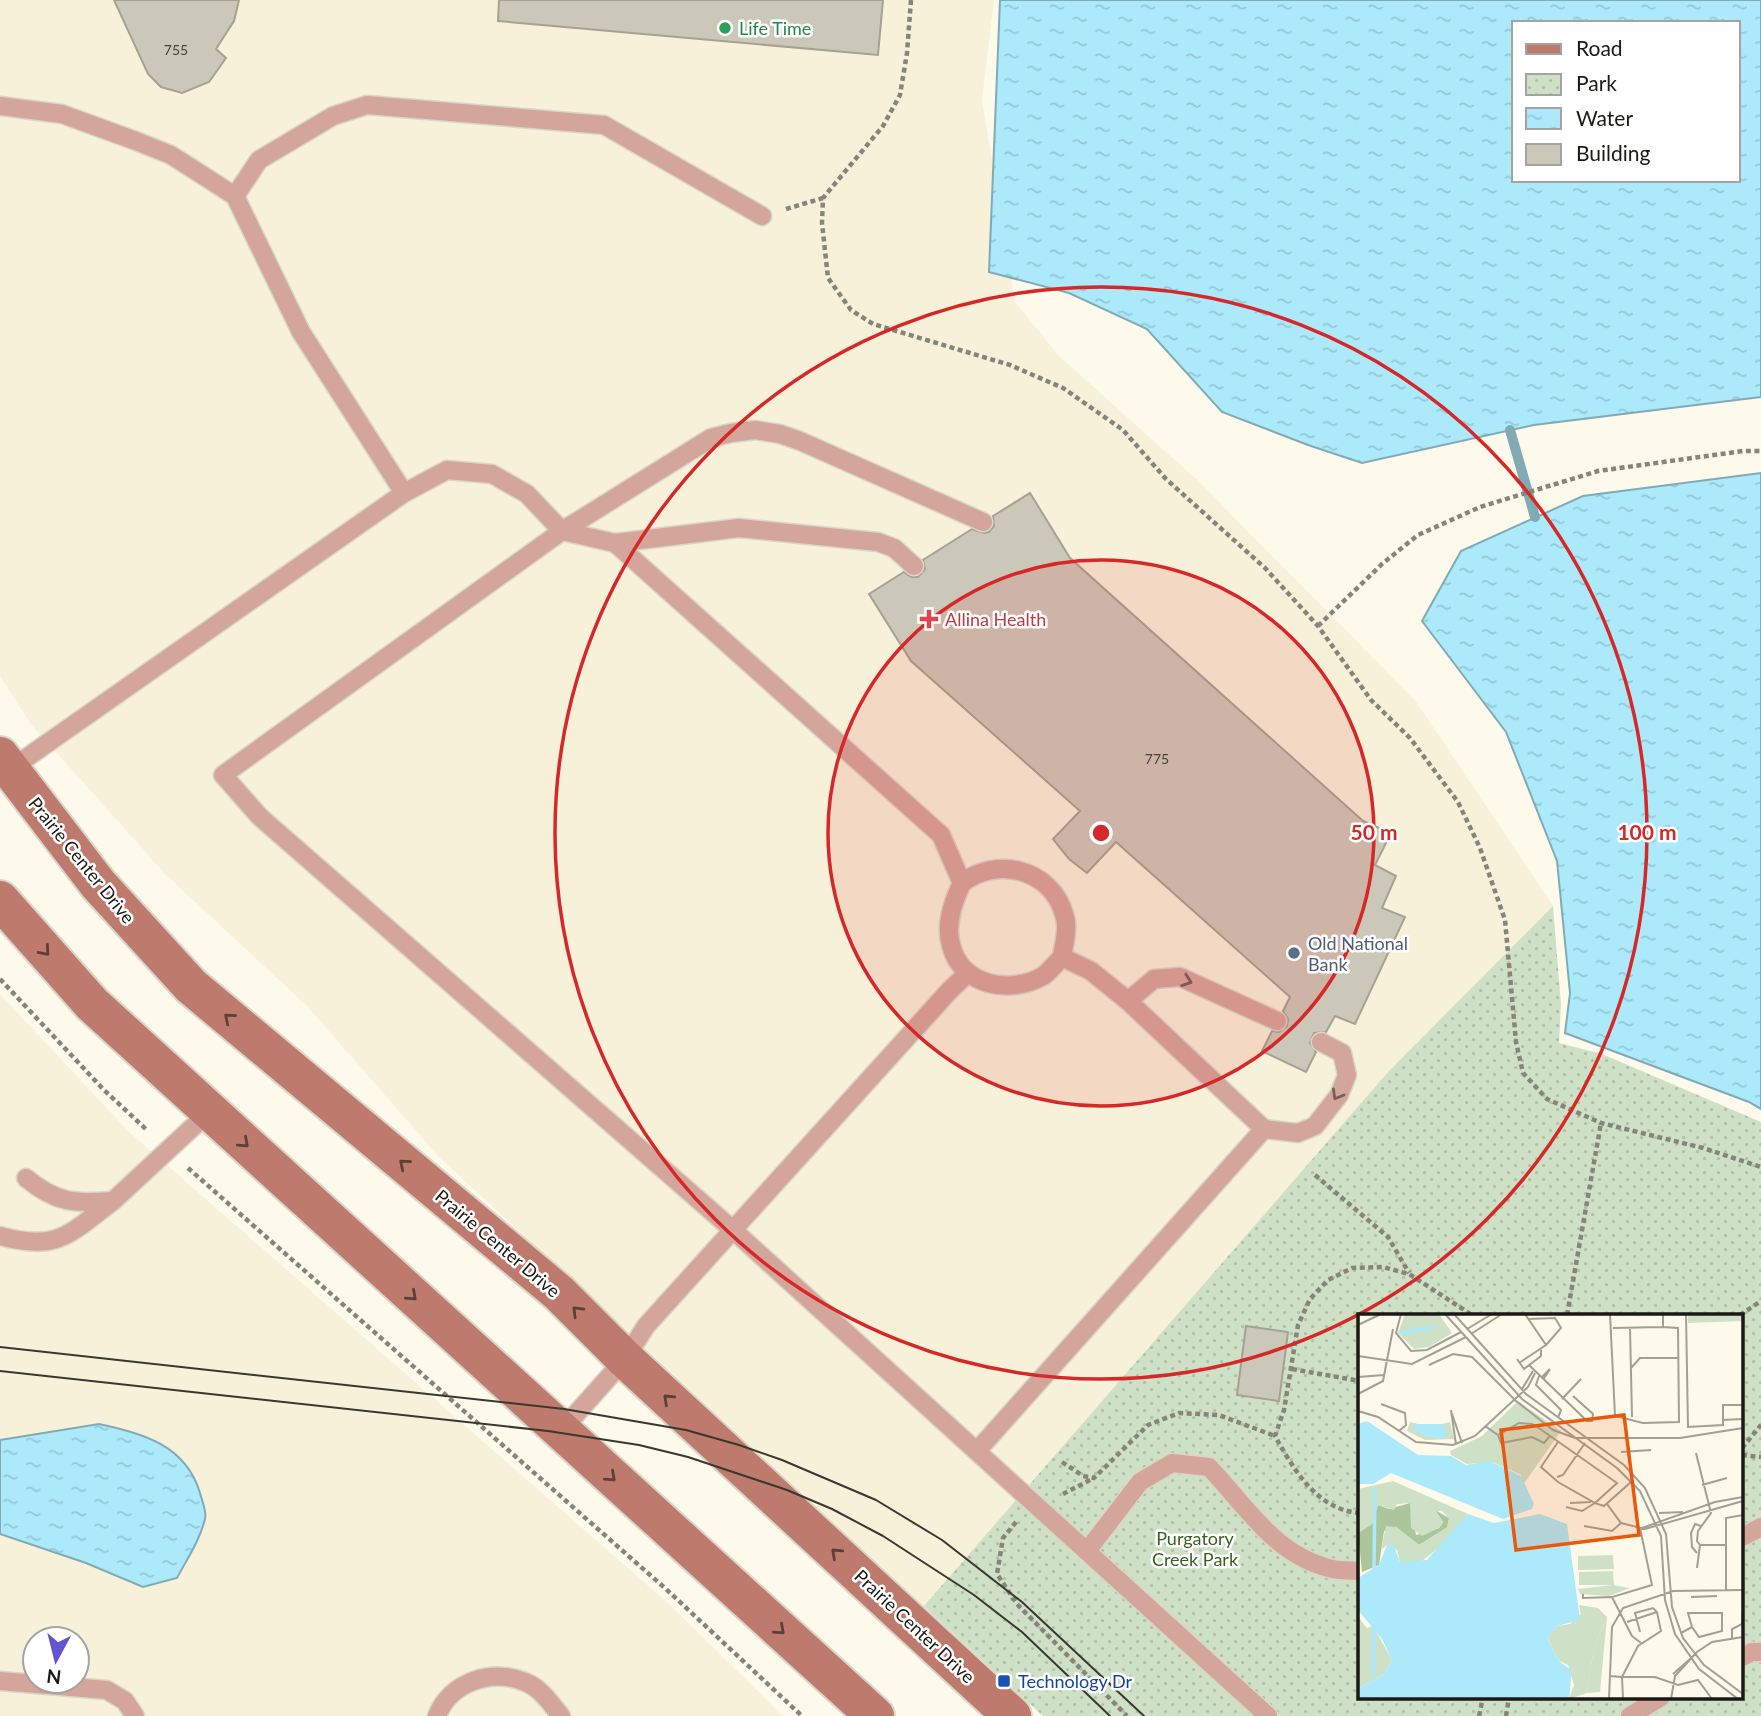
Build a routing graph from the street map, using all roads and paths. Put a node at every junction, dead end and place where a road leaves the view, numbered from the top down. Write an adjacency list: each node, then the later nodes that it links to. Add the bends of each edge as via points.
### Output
1 (912, 0): 4 (path, via 900,95 883,126)
2 (0, 106): 3 (lane, via 62,114 148,146 171,155)
3 (235, 196): 5 (lane, via 259,160 333,116 367,105 604,125); 7 (lane, via 301,332)
4 (823, 198): 5 (path); 12 (path, via 828,278 851,310 873,324 1010,365 1063,388 1123,430 1166,479 1265,568)
5 (762, 216)
6 (1761, 451): 12 (path, via 1598,471 1480,507 1418,535)
7 (404, 493): 9 (lane, via 447,470 492,474 527,494); 13 (lane)
8 (983, 522): 9 (lane, via 800,441 755,430 711,438)
9 (562, 531): 10 (lane); 30 (lane, via 223,775 260,817)
10 (615, 544): 11 (lane, via 738,528 878,542 894,548); 14 (lane, via 941,835)
11 (914, 566)
12 (1318, 626): 23 (path, via 1371,700 1410,738 1458,802 1480,848 1505,920 1523,1073 1547,1099)
13 (5, 763): 37 (main road, Prairie Center Drive, one-way to 13, via 559,1293 191,986 98,884)
14 (962, 883): 16 (lane, via 974,873 1013,869 1048,885 1065,915); 17 (lane, via 953,902 950,945)
15 (0, 900): 22 (main road, one-way to 22, via 92,1004)
16 (1062, 957): 17 (lane, via 1045,975 1006,988); 19 (lane, via 1091,971)
17 (968, 973): 30 (lane)
18 (0, 979): 25 (path, via 104,1090)
19 (1128, 1001): 20 (lane, one-way to 20, via 1154,979 1180,977); 24 (lane)
20 (1278, 1021)
21 (1321, 1042): 24 (lane, one-way to 24, via 1342,1053 1346,1075 1339,1095 1315,1126 1298,1133)
22 (209, 1112): 25 (lane); 41 (main road, one-way to 41)
23 (1601, 1123): 26 (path); 35 (path)
24 (1264, 1129): 43 (lane)
25 (170, 1150): 29 (lane); 61 (path, via 666,1589)
26 (1761, 1167)
27 (1315, 1175): 32 (path, via 1388,1237)
28 (26, 1178): 29 (lane, via 58,1199)
29 (113, 1201): 31 (lane, via 68,1235 47,1243)
30 (733, 1230): 37 (lane, via 646,1326); 43 (lane)
31 (0, 1236)
32 (1409, 1273): 34 (path); 38 (path, via 1383,1267 1352,1268 1328,1280 1310,1299 1298,1325)
33 (1761, 1301): 36 (path)
34 (1470, 1314)
35 (1567, 1314)
36 (1742, 1314)
37 (625, 1359): 41 (lane); 63 (main road, Prairie Center Drive, one-way to 37)
38 (1292, 1368): 39 (path); 46 (path, via 1275,1436 1304,1483 1332,1507)
39 (1358, 1381)
40 (1761, 1424): 42 (path)
41 (560, 1432): 62 (main road, one-way to 62)
42 (1744, 1445)
43 (977, 1451): 50 (lane)
44 (1094, 1478): 45 (path)
45 (1066, 1492)
46 (1358, 1513)
47 (1018, 1520): 64 (path, via 1003,1538 996,1574 1017,1604)
48 (1761, 1527): 49 (lane)
49 (1744, 1536)
50 (1087, 1551): 51 (lane, via 1140,1482 1172,1463 1209,1467 1260,1528 1291,1553 1333,1569); 65 (lane)
51 (1358, 1571)
52 (1761, 1652): 53 (lane)
53 (1744, 1656)
54 (0, 1681): 58 (lane, via 107,1690 125,1701)
55 (1483, 1698): 66 (path)
56 (1509, 1698): 67 (path)
57 (1659, 1698): 68 (lane)
58 (135, 1716)
59 (437, 1716): 60 (lane, via 458,1687 479,1678 508,1677 538,1689)
60 (561, 1716)
61 (802, 1716)
62 (875, 1716)
63 (1012, 1716)
64 (1127, 1716)
65 (1268, 1716)
66 (1479, 1716)
67 (1506, 1716)
68 (1630, 1716)

